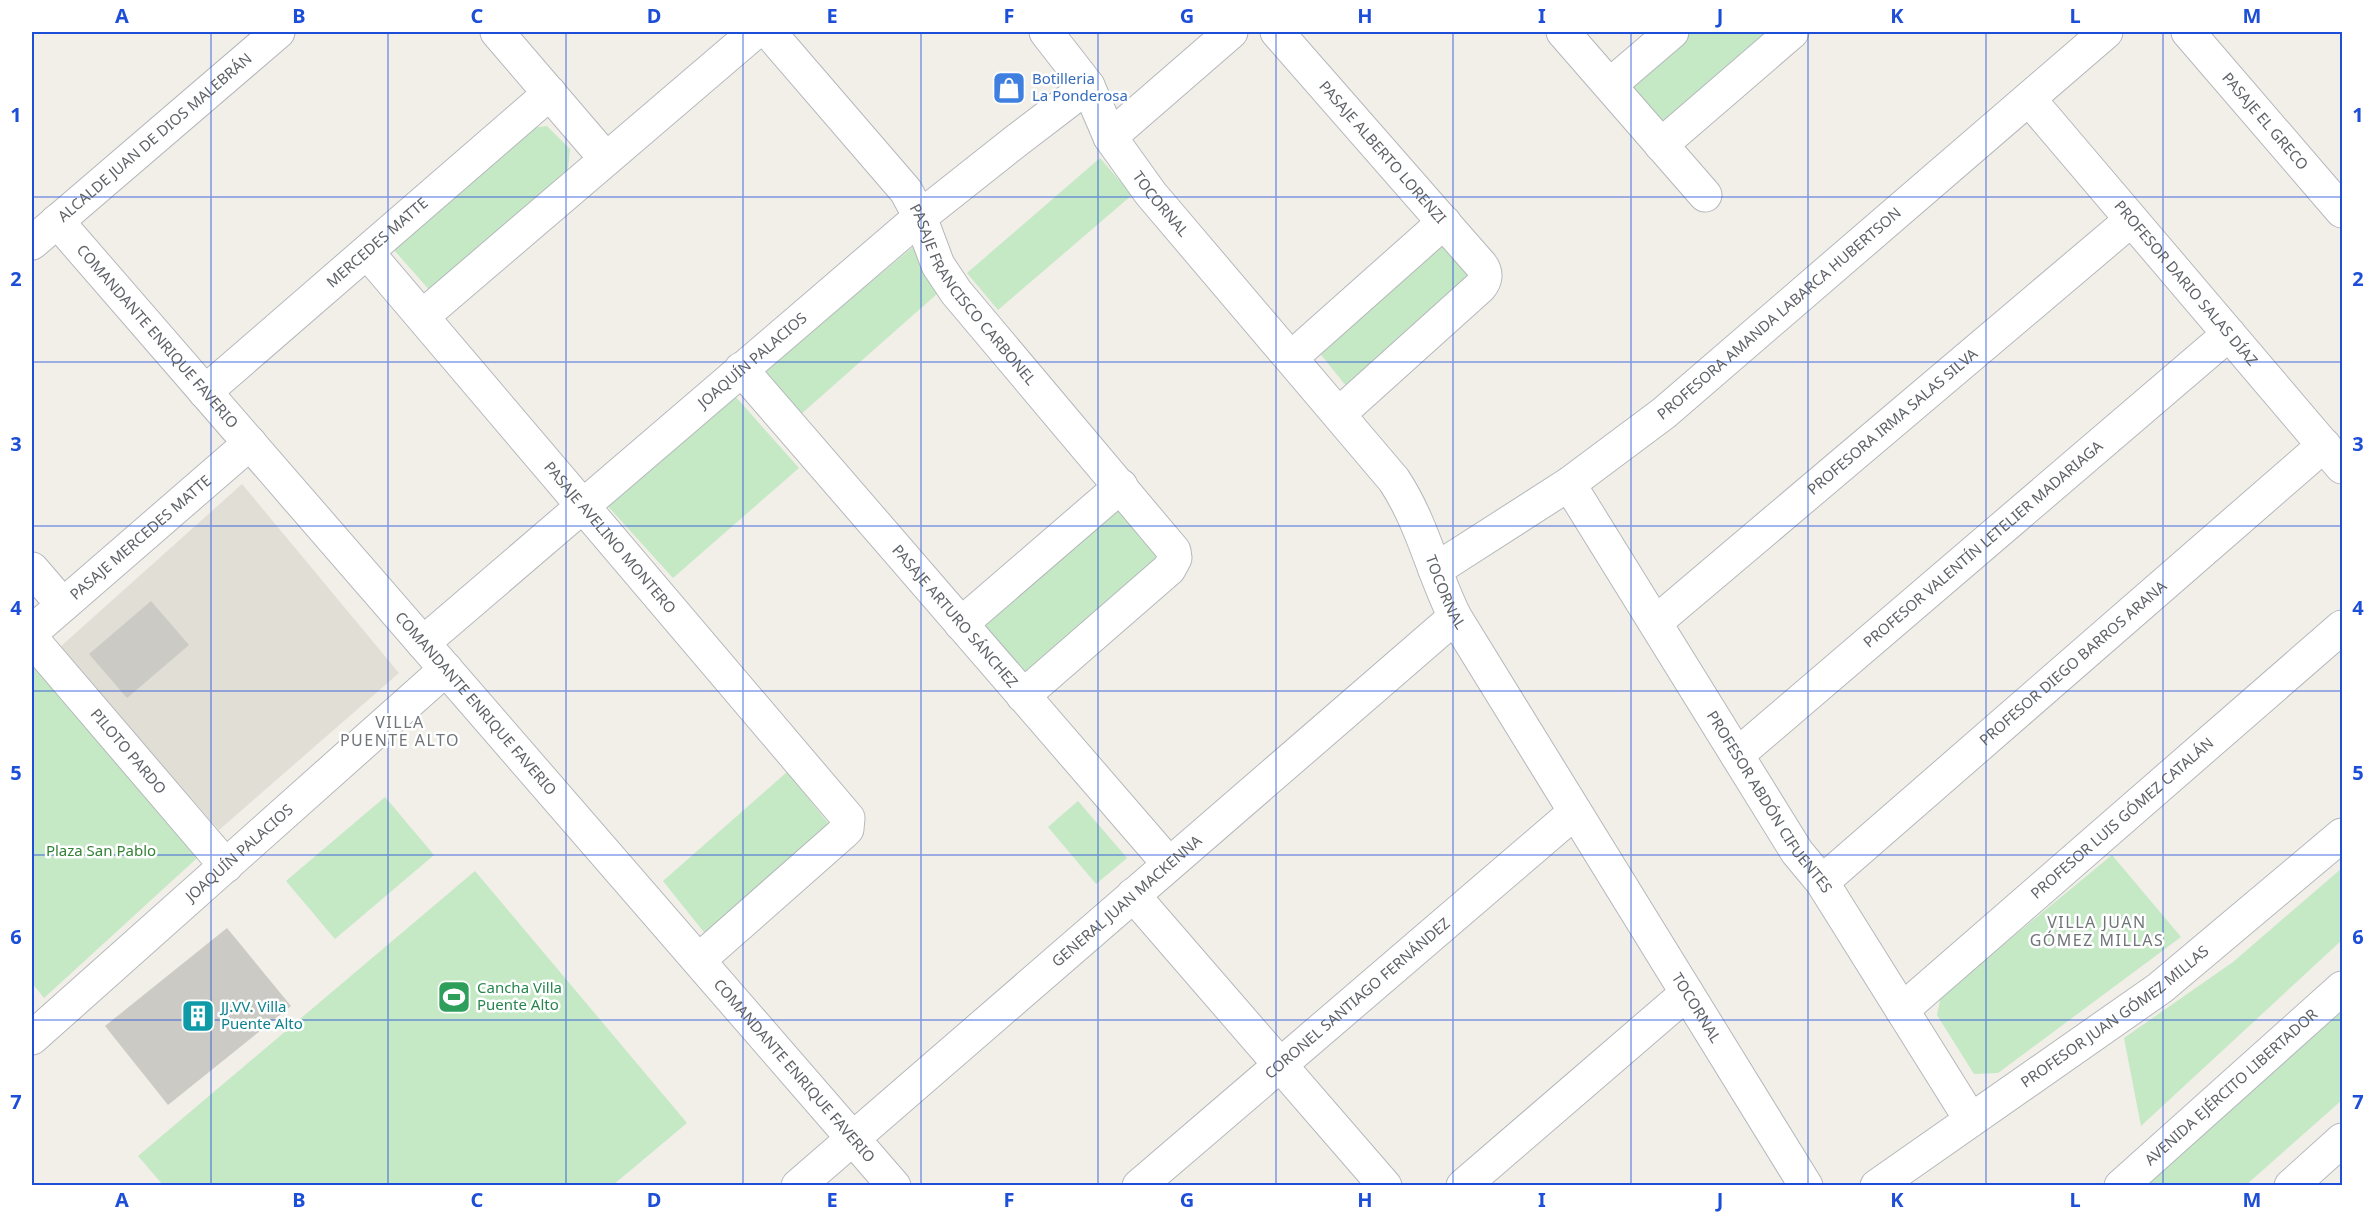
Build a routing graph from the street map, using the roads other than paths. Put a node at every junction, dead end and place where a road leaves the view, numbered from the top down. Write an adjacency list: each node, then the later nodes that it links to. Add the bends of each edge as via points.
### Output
1 (278, 32): 24 (street, ALCALDE JUAN DE DIOS MALEBRÁN)
2 (497, 32): 15 (street)
3 (755, 32): 19 (street)
4 (769, 32): 22 (street, PASAJE FRANCISCO CARBONEL, via 902,186)
5 (1046, 32): 14 (street, TOCORNAL)
6 (1231, 32): 17 (street)
7 (1277, 32): 25 (street, PASAJE ALBERTO LORENZI)
8 (1563, 32): 13 (street)
9 (1672, 32): 13 (street)
10 (1792, 32): 18 (street)
11 (2106, 32): 16 (street, PROFESORA AMANDA LABARCA HUBERTSON)
12 (2188, 32): 20 (street, PASAJE EL GRECO)
13 (1610, 85): 18 (street)
14 (1088, 87): 17 (street, TOCORNAL); 22 (street, JOAQUÍN PALACIOS)
15 (550, 93): 19 (street); 27 (street, MERCEDES MATTE)
16 (2029, 99): 23 (street, PROFESOR DARIO SALAS DÍAZ); 36 (street, PROFESORA AMANDA LABARCA HUBERTSON, via 1664,413)
17 (1110, 137): 30 (street, TOCORNAL, via 1151,194)
18 (1661, 145): 21 (street)
19 (606, 159): 28 (street)
20 (2336, 191)
21 (1705, 195)
22 (920, 217): 31 (street, JOAQUÍN PALACIOS); 37 (street, PASAJE FRANCISCO CARBONEL, via 938,265 956,292)
23 (2131, 220): 29 (street, PROFESOR DARIO SALAS DÍAZ); 43 (street, PROFESORA IRMA SALAS SILVA)
24 (57, 221): 26 (street, ALCALDE JUAN DE DIOS MALEBRÁN); 32 (street, COMANDANTE ENRIQUE FAVERIO)
25 (1444, 222): 30 (street); 33 (street, PASAJE ALBERTO LORENZI, via 1481,265 1484,282)
26 (32, 243)
27 (367, 252): 28 (street, PASAJE AVELINO MONTERO); 32 (street, MERCEDES MATTE)
28 (423, 316): 38 (street, PASAJE AVELINO MONTERO)
29 (2229, 334): 35 (street, PROFESOR DARIO SALAS DÍAZ); 51 (street, PROFESOR VALENTÍN LETELIER MADARIAGA)
30 (1291, 358): 33 (street, TOCORNAL)
31 (741, 369): 38 (street, JOAQUÍN PALACIOS); 44 (street, PASAJE ARTURO SÁNCHEZ)
32 (205, 392): 34 (street, COMANDANTE ENRIQUE FAVERIO)
33 (1339, 414): 40 (street, TOCORNAL, via 1406,498)
34 (250, 443): 41 (street, PASAJE MERCEDES MATTE); 48 (street, COMANDANTE ENRIQUE FAVERIO)
35 (2333, 456): 56 (street, PROFESOR DIEGO BARROS ARANA)
36 (1569, 484): 40 (street, PROFESORA AMANDA LABARCA HUBERTSON); 43 (street, PROFESOR ABDÓN CIFUENTES)
37 (1121, 486): 44 (street); 50 (street, PASAJE FRANCISCO CARBONEL, via 1170,545 1175,558 1169,569)
38 (582, 505): 48 (street, JOAQUÍN PALACIOS); 58 (street, PASAJE AVELINO MONTERO, via 848,818 843,833)
39 (32, 569): 41 (street)
40 (1435, 570): 42 (street, TOCORNAL)
41 (63, 605): 46 (street, PASAJE MERCEDES MATTE)
42 (1455, 617): 52 (street, TOCORNAL); 54 (street, GENERAL JUAN MACKENNA)
43 (1656, 622): 51 (street, PROFESOR ABDÓN CIFUENTES)
44 (961, 624): 50 (street, PASAJE ARTURO SÁNCHEZ)
45 (2343, 627): 61 (street, PROFESOR LUIS GÓMEZ CATALÁN)
46 (32, 632)
47 (32, 639): 55 (street, PILOTO PARDO)
48 (423, 643): 49 (street, COMANDANTE ENRIQUE FAVERIO)
49 (446, 669): 55 (street, JOAQUÍN PALACIOS); 58 (street, COMANDANTE ENRIQUE FAVERIO)
50 (1023, 696): 54 (street, PASAJE ARTURO SÁNCHEZ)
51 (1737, 755): 56 (street, PROFESOR ABDÓN CIFUENTES, via 1797,852)
52 (1575, 812): 60 (street, TOCORNAL); 63 (street, CORONEL SANTIAGO FERNÁNDEZ)
53 (2343, 835): 64 (street, PROFESOR JUAN GÓMEZ MILLAS, via 2160,988)
54 (1169, 864): 57 (street, GENERAL JUAN MACKENNA)
55 (226, 866): 62 (street, JOAQUÍN PALACIOS)
56 (1822, 882): 61 (street, PROFESOR ABDÓN CIFUENTES)
57 (1133, 895): 63 (street); 65 (street, GENERAL JUAN MACKENNA)
58 (699, 960): 65 (street, COMANDANTE ENRIQUE FAVERIO)
59 (2343, 988): 74 (street, AVENIDA EJÉRCITO LIBERTADOR)
60 (1687, 993): 67 (street, TOCORNAL); 72 (street)
61 (1902, 1010): 64 (street, PROFESOR ABDÓN CIFUENTES)
62 (32, 1038)
63 (1280, 1065): 70 (street, CORONEL SANTIAGO FERNÁNDEZ); 71 (street)
64 (1971, 1120): 73 (street, PROFESOR JUAN GÓMEZ MILLAS)
65 (853, 1138): 68 (street, GENERAL JUAN MACKENNA); 69 (street, COMANDANTE ENRIQUE FAVERIO)
66 (2343, 1140): 75 (street)
67 (1799, 1183)
68 (798, 1185)
69 (894, 1185)
70 (1139, 1185)
71 (1385, 1185)
72 (1463, 1185)
73 (1877, 1185)
74 (2121, 1185)
75 (2290, 1185)

